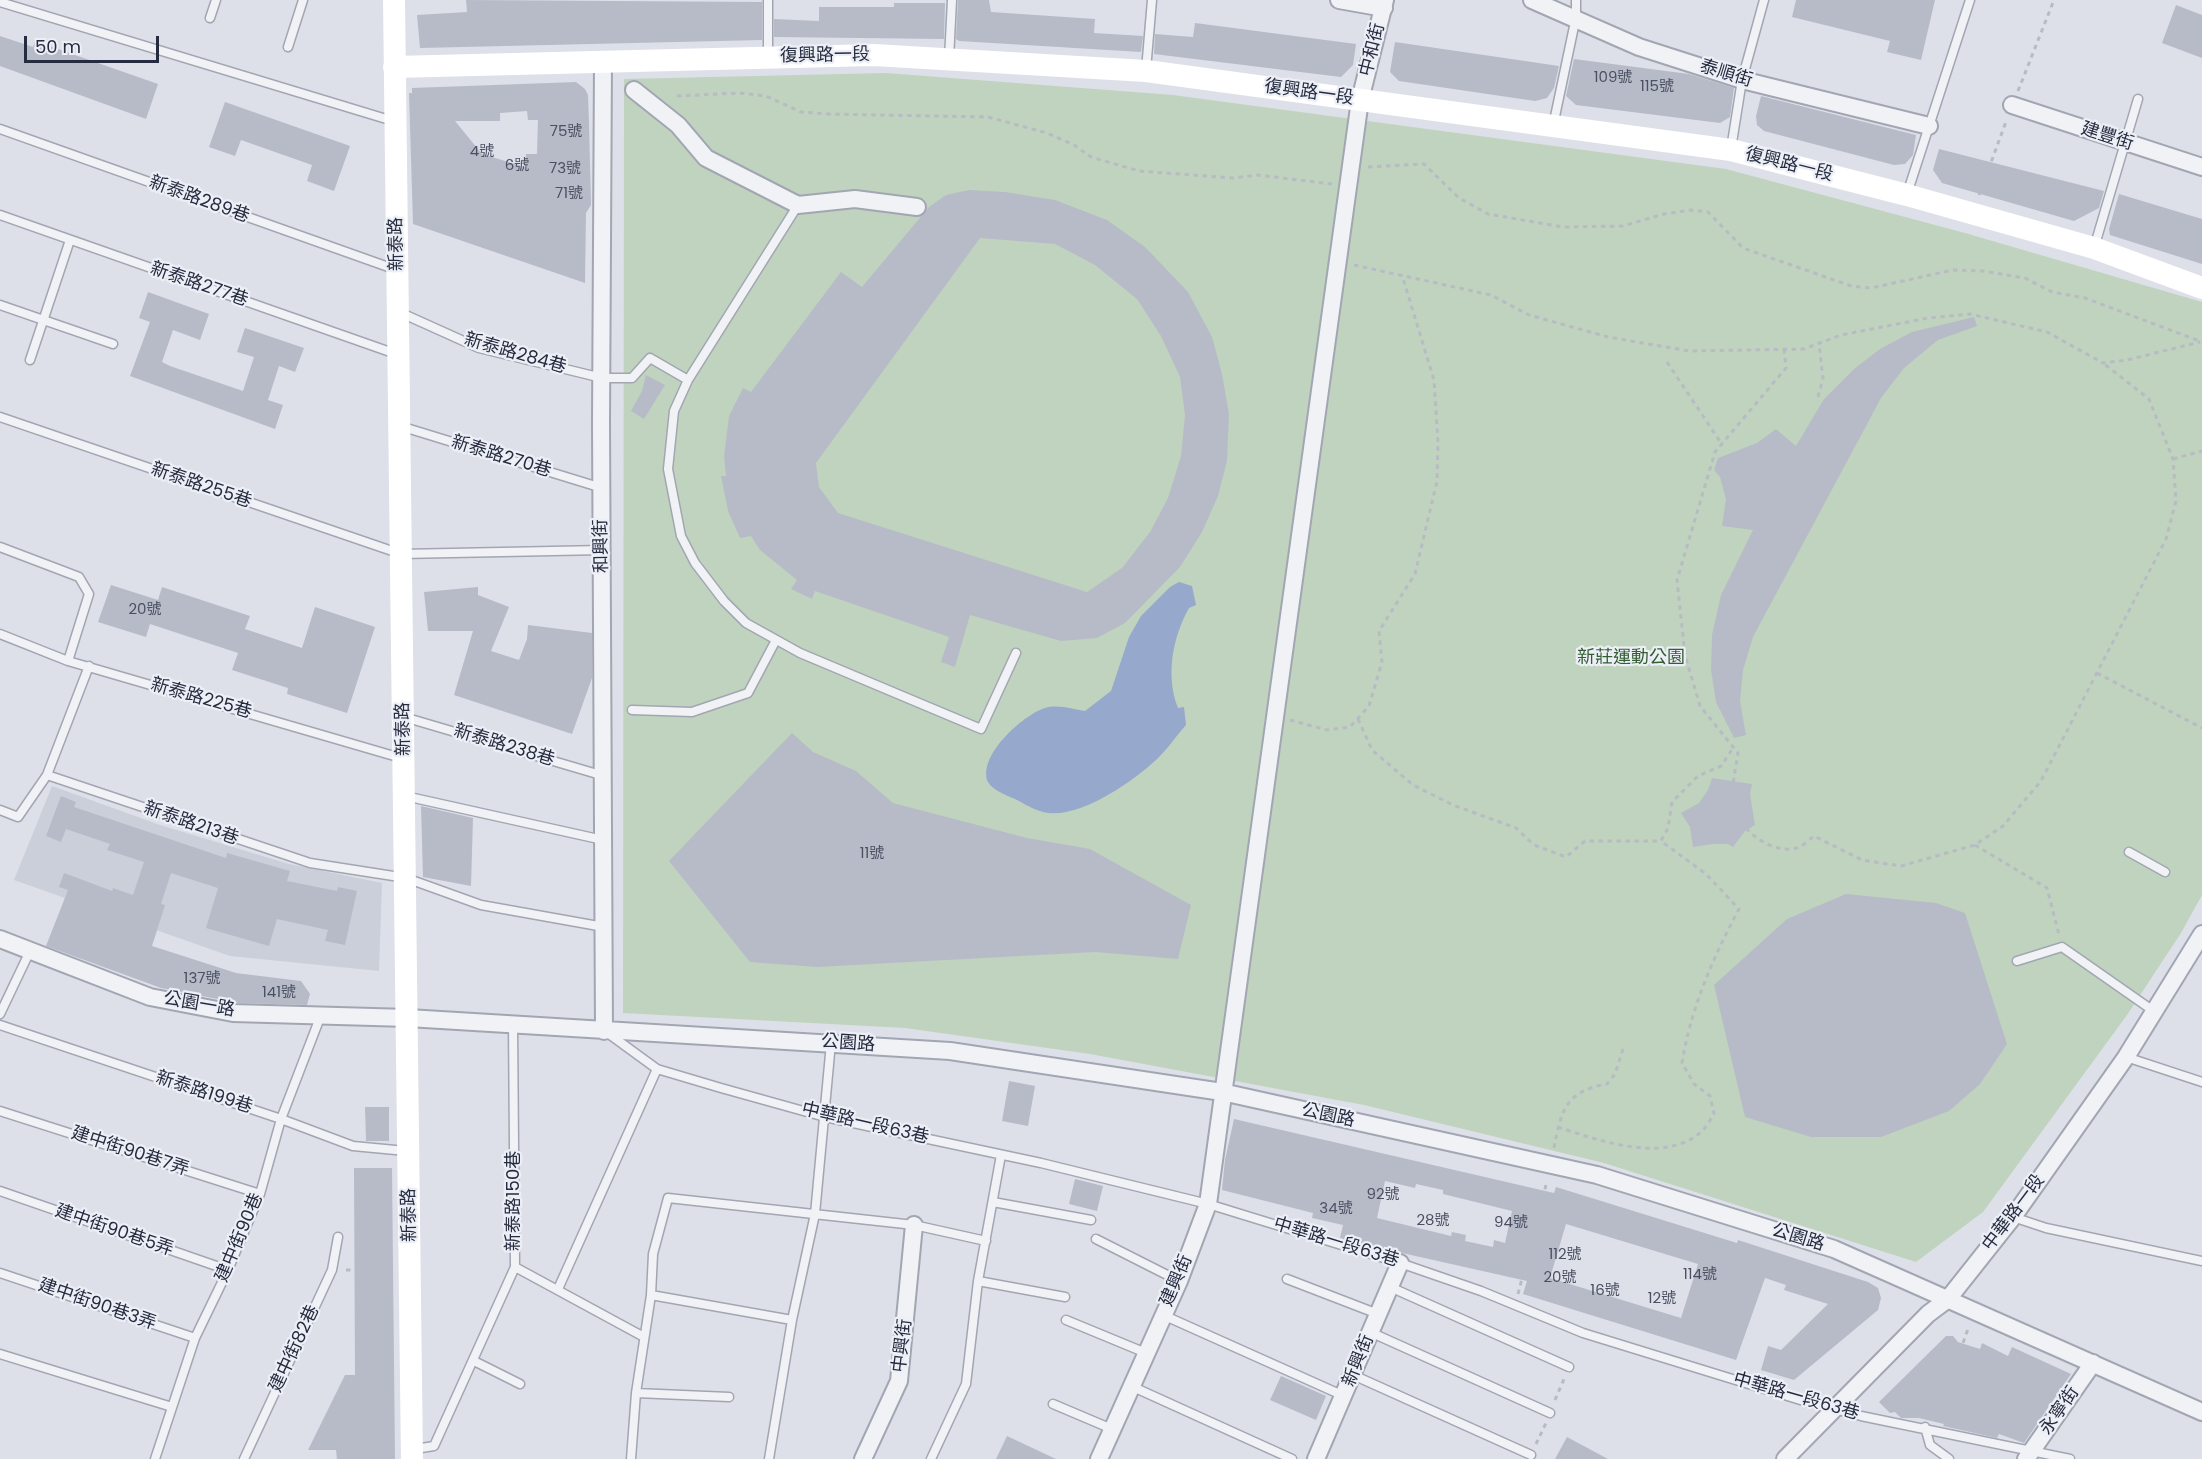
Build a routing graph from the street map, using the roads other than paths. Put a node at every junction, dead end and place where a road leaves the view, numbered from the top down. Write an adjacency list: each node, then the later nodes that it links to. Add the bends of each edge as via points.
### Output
1 (216, 0): 15 (lane)
2 (303, 0): 16 (lane)
3 (394, 0): 20 (street, 新泰路)
4 (768, 0): 17 (lane)
5 (952, 0): 18 (lane)
6 (1152, 0): 21 (lane)
7 (1339, 0): 13 (street)
8 (1532, 0): 14 (street, 泰順街)
9 (1576, 0): 14 (lane)
10 (1764, 0): 22 (lane)
11 (1970, 0): 29 (lane)
12 (0, 2): 27 (lane)
13 (1384, 4): 25 (street, 中和街)
14 (1576, 17): 22 (street, 泰順街, via 1640,47); 28 (lane)
15 (210, 18)
16 (288, 48)
17 (768, 58): 18 (street, 復興路一段, via 874,55); 19 (street, 復興路一段)
18 (949, 59): 21 (street, 復興路一段)
19 (603, 62): 20 (street, 復興路一段); 48 (street, 和興街)
20 (394, 67): 27 (street, 新泰路)
21 (1146, 71): 25 (street, 復興路一段)
22 (1742, 80): 29 (street, 泰順街); 32 (lane)
23 (634, 90): 35 (street, via 678,125 706,158)
24 (2138, 99): 31 (lane)
25 (1360, 100): 28 (street, 復興路一段); 62 (street, 中和街)
26 (2012, 105): 31 (street, 建豐街)
27 (395, 122): 40 (street, 新泰路)
28 (1553, 126): 32 (street, 復興路一段)
29 (1929, 126): 34 (lane)
30 (0, 129): 40 (lane, 新泰路289巷)
31 (2126, 144): 33 (street, 建豐街); 39 (lane)
32 (1731, 150): 34 (street, 復興路一段)
33 (2202, 167)
34 (1907, 195): 39 (street, 復興路一段)
35 (798, 205): 36 (street, via 855,199); 49 (lane)
36 (917, 207)
37 (0, 215): 38 (lane, 新泰路277巷)
38 (70, 240): 44 (lane); 46 (lane, 新泰路277巷)
39 (2094, 248): 41 (street, 復興路一段)
40 (397, 270): 43 (street, 新泰路)
41 (2202, 288)
42 (0, 305): 44 (lane)
43 (398, 312): 46 (street, 新泰路); 48 (lane, 新泰路284巷, via 479,348)
44 (43, 322): 45 (lane); 47 (lane)
45 (113, 344)
46 (398, 354): 51 (street, 新泰路)
47 (30, 360)
48 (602, 378): 49 (lane, 新泰路284巷, via 632,378 650,358); 52 (street, 和興街)
49 (688, 380): 57 (lane, via 674,411 669,460 673,506 681,536 695,563 724,601 746,623)
50 (0, 417): 55 (lane, 新泰路255巷)
51 (400, 426): 52 (lane, 新泰路270巷); 55 (street, 新泰路)
52 (602, 488): 54 (street, 和興街)
53 (0, 547): 59 (lane, via 79,578 89,594)
54 (603, 550): 55 (lane, 新泰路255巷); 66 (street, 和興街)
55 (401, 554): 63 (street, 新泰路)
56 (0, 634): 59 (lane, 新泰路225巷)
57 (776, 640): 58 (lane, via 981,729); 61 (lane, via 748,693 692,712)
58 (1016, 653)
59 (68, 662): 60 (lane, 新泰路225巷)
60 (89, 666): 64 (lane, 新泰路225巷); 65 (lane)
61 (632, 710)
62 (1274, 716): 89 (street, 建興街)
63 (404, 717): 64 (street, 新泰路); 66 (lane, 新泰路238巷)
64 (404, 759): 67 (street, 新泰路)
65 (47, 776): 68 (lane, via 18,817); 72 (lane, 新泰路213巷, via 310,863)
66 (604, 776): 69 (street, 和興街)
67 (405, 796): 69 (lane); 72 (street, 新泰路)
68 (0, 810)
69 (604, 840): 73 (street, 和興街)
70 (2129, 852): 71 (lane)
71 (2165, 872)
72 (406, 878): 73 (lane, 新泰路213巷, via 481,904); 81 (street, 新泰路)
73 (604, 927): 84 (street, 和興街)
74 (2202, 934): 78 (street, 中華路一段)
75 (0, 939): 76 (street, 公園一路)
76 (30, 951): 79 (lane); 80 (street, 公園一路, via 150,997 233,1012)
77 (2017, 961): 78 (lane, via 2062,947)
78 (2155, 1012): 86 (street, 中華路一段)
79 (0, 1014)
80 (321, 1015): 81 (street, 公園一路); 92 (lane, 建中街90巷)
81 (408, 1018): 82 (street, 公園路); 93 (street, 新泰路)
82 (513, 1024): 84 (street, 公園路); 108 (lane, 新泰路150巷)
83 (0, 1025): 92 (lane, 新泰路199巷)
84 (604, 1031): 85 (street, 公園路); 87 (lane, 中華路一段63巷)
85 (831, 1043): 89 (street, 公園路, via 950,1051); 91 (lane)
86 (2126, 1057): 88 (lane); 100 (street, 中華路一段)
87 (657, 1069): 91 (lane, 中華路一段63巷); 115 (lane)
88 (2202, 1082)
89 (1222, 1092): 98 (street, 建興街); 118 (street, 公園路, via 1597,1175 1834,1249)
90 (0, 1111): 96 (lane, 建中街90巷7弄)
91 (825, 1117): 94 (lane, 中華路一段63巷); 99 (lane)
92 (281, 1119): 93 (lane, 新泰路199巷, via 353,1146); 96 (lane, 建中街90巷)
93 (409, 1151): 144 (street, 新泰路)
94 (1001, 1155): 97 (lane); 98 (lane, 中華路一段63巷)
95 (0, 1191): 109 (lane, 建中街90巷5弄)
96 (260, 1194): 109 (lane, 建中街90巷)
97 (993, 1202): 101 (lane); 105 (lane)
98 (1208, 1204): 107 (lane, 中華路一段63巷); 113 (street, 建興街)
99 (814, 1214): 102 (lane); 116 (lane, via 668,1198 653,1254); 121 (lane)
100 (2013, 1217): 106 (lane, via 2046,1228); 118 (street, 中華路一段)
101 (1091, 1221)
102 (914, 1225): 105 (lane); 153 (street, 中興街, via 899,1382)
103 (338, 1237): 150 (lane, 建中街82巷, via 332,1270)
104 (1096, 1239): 113 (lane)
105 (986, 1241): 112 (lane)
106 (2202, 1261)
107 (1400, 1263): 114 (street, 新興街); 139 (lane, 中華路一段63巷, via 1583,1333)
108 (515, 1267): 115 (lane); 128 (lane, 新泰路150巷)
109 (228, 1270): 125 (lane, 建中街90巷)
110 (0, 1272): 125 (lane, 建中街90巷3弄)
111 (1287, 1279): 119 (lane)
112 (978, 1281): 117 (lane); 154 (lane, via 966,1384)
113 (1179, 1281): 120 (street, 建興街)
114 (1389, 1287): 119 (street, 新興街); 130 (lane)
115 (558, 1289): 124 (lane)
116 (651, 1295): 121 (lane); 124 (lane)
117 (1065, 1297)
118 (1948, 1299): 129 (street, 公園路); 139 (street, 中華路一段)
119 (1378, 1314): 123 (street, 新興街)
120 (1163, 1315): 126 (street, 建興街); 135 (lane)
121 (792, 1320): 152 (lane)
122 (1066, 1320): 126 (lane)
123 (1370, 1332): 131 (street, 新興街); 141 (lane)
124 (644, 1337): 134 (lane)
125 (195, 1338): 138 (lane, 建中街90巷)
126 (1146, 1353): 133 (street, 建興街)
127 (0, 1354): 138 (lane)
128 (474, 1361): 132 (lane); 144 (lane, 新泰路150巷, via 434,1446)
129 (2093, 1363): 140 (street, 公園路); 146 (street, 永寧街)
130 (1569, 1366)
131 (1353, 1375): 135 (street, 新興街); 145 (lane)
132 (520, 1384)
133 (1131, 1386): 143 (street, 建興街); 156 (lane)
134 (636, 1393): 136 (lane); 151 (lane)
135 (1344, 1396): 148 (street, 新興街)
136 (729, 1397)
137 (1053, 1404): 143 (lane)
138 (172, 1407): 149 (lane, 建中街90巷)
139 (1832, 1409): 142 (lane, 中華路一段63巷); 147 (street, 中華路一段)
140 (2202, 1412)
141 (1550, 1413)
142 (1929, 1428): 146 (lane, 中華路一段63巷); 157 (lane, via 1930,1445)
143 (1112, 1430): 155 (street, 建興街)
144 (412, 1455)
145 (1531, 1455)
146 (2029, 1455): 158 (lane, 中華路一段63巷)
147 (1790, 1457)
148 (1318, 1458)
149 (155, 1459)
150 (244, 1459)
151 (631, 1459)
152 (769, 1459)
153 (863, 1459)
154 (931, 1459)
155 (1099, 1459)
156 (1292, 1459)
157 (1949, 1459)
158 (2070, 1459)

